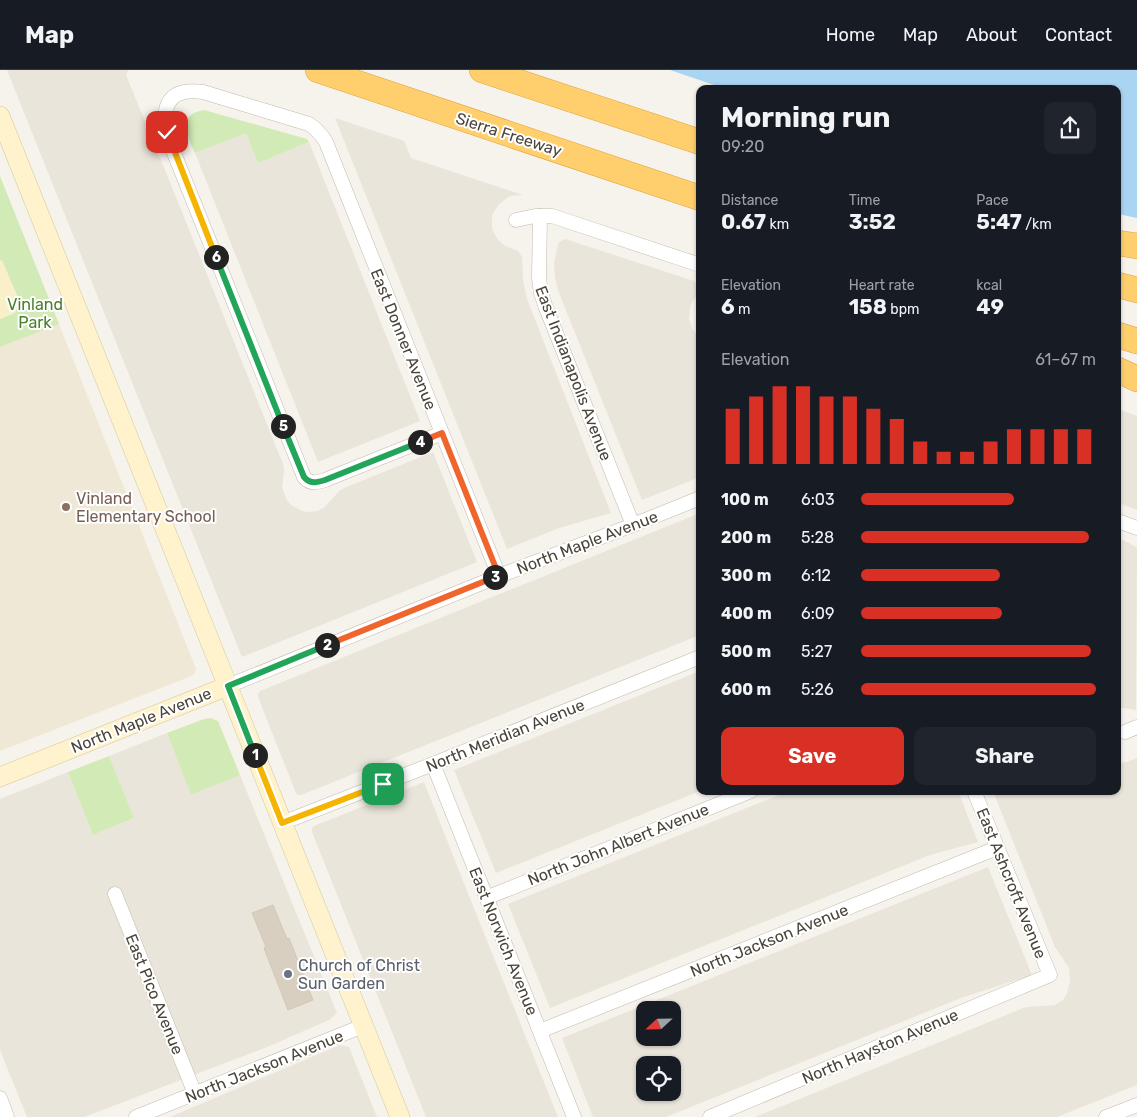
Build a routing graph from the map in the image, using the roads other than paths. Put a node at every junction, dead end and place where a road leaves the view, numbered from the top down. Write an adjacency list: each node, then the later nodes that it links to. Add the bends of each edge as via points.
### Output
1 (318, 70): 5 (highway, Sierra Freeway)
2 (482, 70): 4 (highway)
3 (0, 116): 24 (street)
4 (696, 141)
5 (696, 197)
6 (540, 216): 7 (street); 10 (street, via 552,216); 20 (street, East Indianapolis Avenue, via 541,293)
7 (516, 220)
8 (1121, 243): 9 (highway)
9 (1137, 246)
10 (696, 265)
11 (1121, 286): 12 (highway)
12 (1137, 290)
13 (1121, 336): 14 (highway)
14 (1137, 341)
15 (1121, 371): 16 (highway)
16 (1137, 378)
17 (442, 433): 17 (street, East Donner Avenue, via 326,142 318,131 309,124 203,92 186,91 171,99 165,112 170,143 304,477 312,482 325,480); 22 (street, East Donner Avenue)
18 (696, 500): 20 (street, North Maple Avenue)
19 (1121, 522): 21 (street)
20 (633, 525): 22 (street, North Maple Avenue)
21 (1137, 528)
22 (499, 576): 24 (street, North Maple Avenue)
23 (696, 659): 25 (street, North Meridian Avenue)
24 (228, 686): 26 (street, North Maple Avenue); 29 (street)
25 (433, 764): 29 (street, North Meridian Avenue); 32 (street, East Norwich Avenue)
26 (0, 776)
27 (740, 795): 32 (street, North John Albert Avenue)
28 (976, 795): 30 (street, East Ashcroft Avenue)
29 (282, 823): 34 (street)
30 (997, 848): 33 (street, East Ashcroft Avenue); 35 (street, North Jackson Avenue)
31 (115, 894): 36 (street, East Pico Avenue)
32 (486, 898): 35 (street, East Norwich Avenue)
33 (1050, 975): 43 (street, North Hayston Avenue)
34 (363, 1026): 36 (street, North Jackson Avenue); 41 (street)
35 (540, 1031): 42 (street, East Norwich Avenue)
36 (195, 1094): 40 (street, North Jackson Avenue)
37 (0, 1098): 39 (street)
38 (1137, 1105): 44 (street)
39 (7, 1117)
40 (136, 1117)
41 (400, 1117)
42 (574, 1117)
43 (710, 1117)
44 (1106, 1117)

